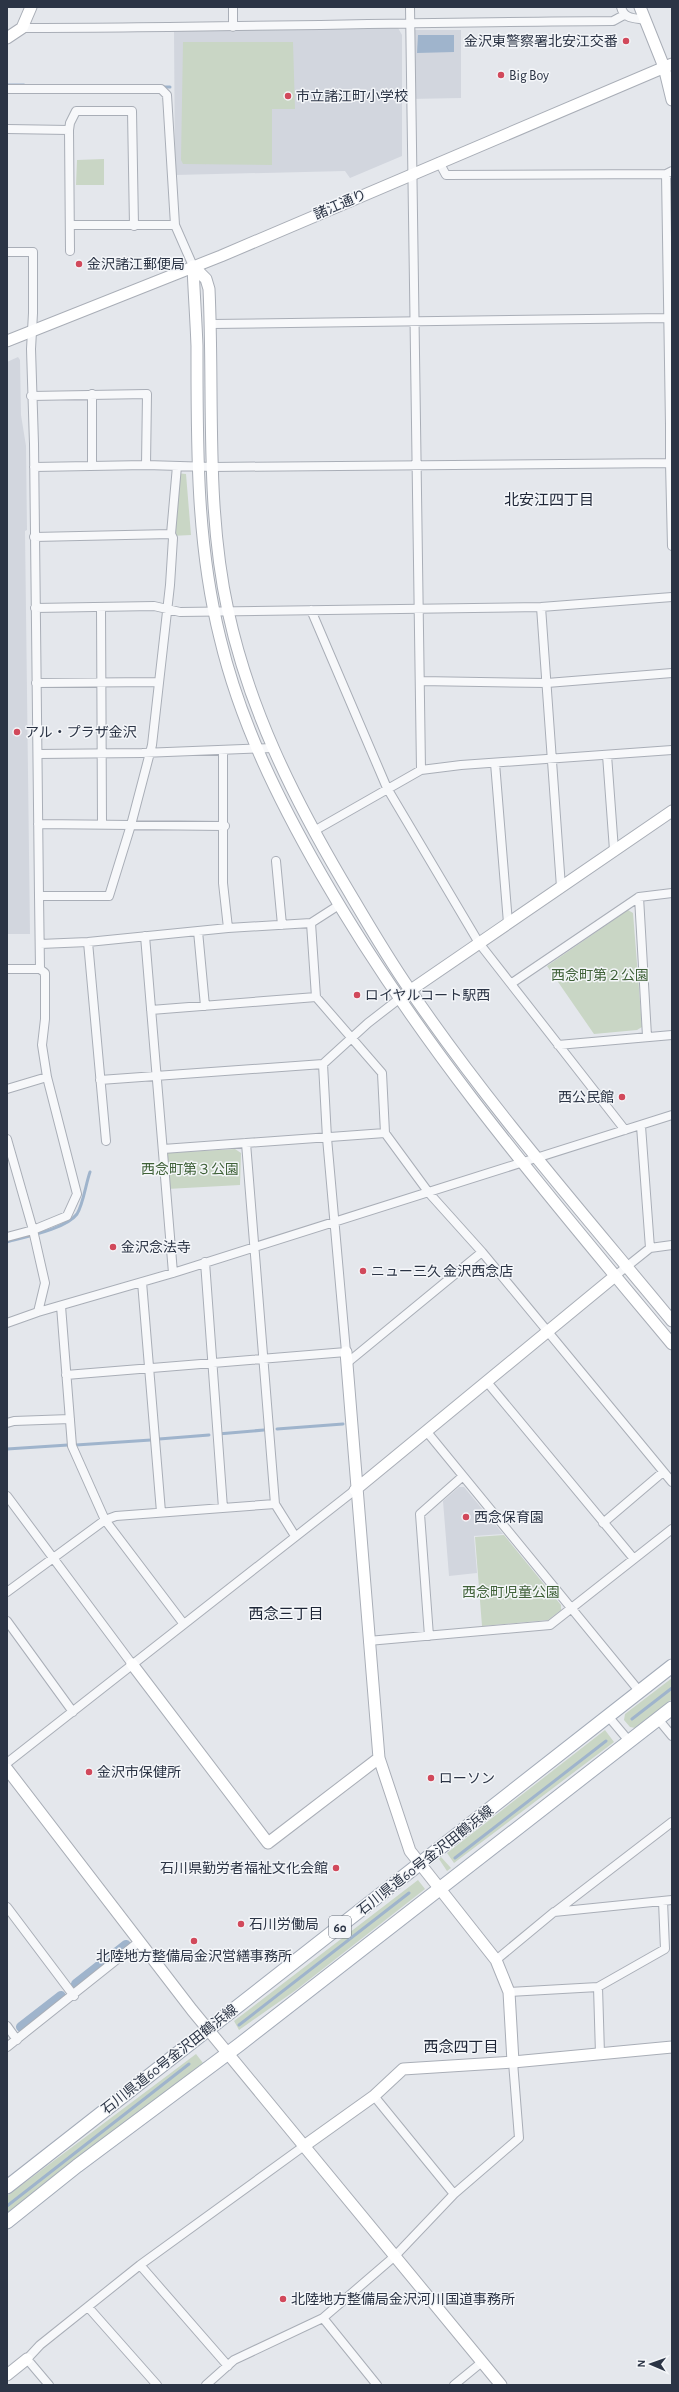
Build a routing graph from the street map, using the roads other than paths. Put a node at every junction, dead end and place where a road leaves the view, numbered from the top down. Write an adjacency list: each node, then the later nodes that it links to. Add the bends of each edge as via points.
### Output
1 (30, 7): 9 (street)
2 (233, 7): 8 (street)
3 (410, 7): 7 (street)
4 (621, 7): 6 (street)
5 (643, 12): 6 (street, via 629,18); 11 (street)
6 (624, 15): 7 (street, via 613,21)
7 (410, 22): 8 (street); 18 (street)
8 (233, 27): 9 (street)
9 (22, 28): 10 (street)
10 (7, 38)
11 (668, 66): 12 (street); 14 (street); 17 (street, 諸江通り)
12 (672, 79)
13 (7, 89): 21 (street, via 161,90 167,95)
14 (672, 100)
15 (7, 129): 16 (street)
16 (69, 130): 20 (street); 22 (street, via 76,111 132,112)
17 (439, 162): 18 (street, 諸江通り); 19 (street, via 446,175)
18 (411, 173): 25 (street, 諸江通り); 27 (street)
19 (669, 173): 26 (street)
20 (71, 225): 22 (street); 23 (street)
21 (175, 225): 22 (street); 25 (street)
22 (134, 226)
23 (70, 251)
24 (7, 252): 30 (street, via 33,252)
25 (193, 266): 28 (street, via 206,279); 30 (street, 諸江通り); 39 (street, via 196,304)
26 (668, 318): 27 (street); 29 (street); 34 (street)
27 (415, 321): 28 (street); 40 (street)
28 (211, 324): 42 (street)
29 (672, 329)
30 (32, 331): 31 (street, 諸江通り); 33 (street)
31 (7, 341)
32 (92, 394): 33 (street); 36 (street, via 147,394); 37 (street)
33 (31, 396): 41 (street)
34 (671, 424): 35 (street)
35 (670, 463): 40 (street); 45 (street)
36 (146, 464): 37 (street); 38 (street)
37 (92, 465): 41 (street)
38 (177, 466): 39 (street); 43 (street)
39 (198, 466): 42 (street); 53 (street, via 202,536)
40 (417, 466): 42 (street); 52 (street)
41 (34, 467): 44 (street)
42 (213, 467): 54 (street, via 217,543)
43 (171, 534): 44 (street); 50 (street, via 173,538 170,585)
44 (34, 537): 49 (street)
45 (672, 546)
46 (672, 597): 48 (street)
47 (101, 607): 49 (street); 50 (street); 57 (street)
48 (541, 607): 52 (street); 60 (street)
49 (35, 608): 59 (street)
50 (166, 608): 53 (street, via 180,612); 58 (street)
51 (311, 610): 52 (street); 54 (street); 72 (street)
52 (419, 610): 56 (street)
53 (214, 612): 54 (street); 62 (street, via 227,667)
54 (228, 612): 61 (street, via 247,683)
55 (672, 673): 60 (street)
56 (420, 681): 60 (street); 71 (street)
57 (102, 682): 58 (street); 59 (street); 67 (street)
58 (157, 682): 65 (street)
59 (36, 683): 66 (street)
60 (547, 683): 69 (street)
61 (272, 748): 62 (street); 78 (street)
62 (256, 750): 64 (street); 85 (street, via 300,838)
63 (672, 750): 68 (street)
64 (223, 751): 65 (street); 77 (street)
65 (149, 752): 67 (street); 76 (street)
66 (38, 754): 67 (street); 74 (street)
67 (102, 754): 75 (street)
68 (607, 754): 69 (street); 79 (street)
69 (553, 758): 70 (street); 81 (street)
70 (495, 763): 71 (street); 87 (street)
71 (421, 770): 72 (street)
72 (387, 788): 78 (street); 93 (street)
73 (672, 812): 79 (street)
74 (38, 824): 75 (street); 83 (street)
75 (102, 824): 76 (street)
76 (132, 825): 77 (street); 83 (street, via 108,896)
77 (225, 826): 89 (street, via 223,883)
78 (314, 831): 98 (street)
79 (614, 850): 81 (street)
80 (276, 862): 88 (street)
81 (561, 887): 87 (street)
82 (672, 893): 84 (street)
83 (39, 896): 94 (street)
84 (639, 897): 97 (street); 104 (street)
85 (339, 905): 86 (street); 100 (street)
86 (311, 923): 88 (street); 99 (street)
87 (508, 923): 93 (street)
88 (282, 924): 89 (street)
89 (228, 928): 90 (street)
90 (198, 931): 91 (street); 101 (street)
91 (144, 936): 92 (street); 102 (street)
92 (88, 942): 94 (street); 110 (street)
93 (479, 943): 97 (street); 98 (street)
94 (40, 944): 96 (street)
95 (7, 969): 96 (street)
96 (40, 969): 108 (street, via 45,973 42,1045)
97 (512, 983): 106 (street)
98 (410, 990): 100 (street); 121 (street, via 476,1081)
99 (316, 997): 101 (street); 105 (street)
100 (399, 999): 105 (street); 122 (street, via 449,1070)
101 (205, 1006): 102 (street)
102 (151, 1010): 109 (street)
103 (672, 1035): 104 (street)
104 (647, 1036): 106 (street)
105 (352, 1039): 107 (street); 115 (street, via 382,1073)
106 (558, 1045): 114 (street)
107 (323, 1064): 109 (street); 117 (street)
108 (47, 1077): 111 (street); 125 (street, via 77,1194 67,1216)
109 (157, 1078): 110 (street); 120 (street)
110 (100, 1080): 118 (street)
111 (7, 1089)
112 (672, 1115): 113 (street)
113 (641, 1126): 114 (street); 129 (street)
114 (624, 1130): 121 (street)
115 (385, 1133): 117 (street); 123 (street)
116 (7, 1138): 125 (street)
117 (327, 1138): 119 (street); 124 (street)
118 (106, 1140)
119 (246, 1143): 120 (street); 128 (street)
120 (163, 1149): 133 (street)
121 (538, 1159): 122 (street); 132 (street)
122 (522, 1163): 123 (street); 134 (street)
123 (429, 1193): 124 (street); 130 (street)
124 (334, 1222): 128 (street); 142 (street)
125 (34, 1233): 126 (street); 137 (street, via 45,1283)
126 (7, 1237)
127 (672, 1245): 129 (street)
128 (254, 1247): 131 (street); 143 (street)
129 (650, 1248): 132 (street)
130 (482, 1252): 140 (street); 145 (street)
131 (204, 1262): 133 (street); 144 (street)
132 (627, 1266): 134 (street); 138 (street)
133 (173, 1273): 135 (street)
134 (615, 1276): 140 (street); 141 (street)
135 (142, 1282): 136 (street); 146 (street)
136 (61, 1306): 137 (street); 147 (street)
137 (38, 1312): 139 (street)
138 (672, 1321)
139 (7, 1322)
140 (548, 1332): 148 (street); 152 (street)
141 (672, 1344)
142 (346, 1352): 143 (street); 145 (street)
143 (264, 1359): 144 (street); 157 (street)
144 (212, 1363): 146 (street); 158 (street)
145 (347, 1363): 155 (street)
146 (149, 1368): 147 (street); 159 (street)
147 (66, 1375): 149 (street)
148 (487, 1382): 151 (street); 161 (street)
149 (70, 1419): 150 (street); 160 (street, via 72,1446)
150 (7, 1423)
151 (427, 1432): 153 (street); 155 (street)
152 (663, 1472): 154 (street); 161 (street)
153 (463, 1476): 167 (street); 170 (street, via 420,1514)
154 (672, 1482)
155 (356, 1490): 163 (street); 171 (street)
156 (7, 1496): 164 (street)
157 (275, 1504): 158 (street); 163 (street)
158 (223, 1508): 159 (street)
159 (161, 1512): 160 (street)
160 (105, 1520): 164 (street); 169 (street)
161 (603, 1522): 165 (street)
162 (672, 1529): 165 (street)
163 (295, 1536): 169 (street)
164 (53, 1558): 166 (street); 172 (street)
165 (634, 1559): 167 (street)
166 (7, 1592)
167 (571, 1607): 170 (street, via 550,1625); 174 (street)
168 (7, 1621): 176 (street)
169 (184, 1623): 172 (street)
170 (429, 1636): 171 (street)
171 (368, 1641): 181 (street)
172 (132, 1664): 176 (street); 181 (street, via 268,1843)
173 (672, 1666): 174 (main road, 石川県道60号金沢田鶴浜線 / 60)
174 (640, 1692): 177 (main road, 石川県道60号金沢田鶴浜線 / 60)
175 (672, 1708): 178 (main road, 石川県道60号金沢田鶴浜線 / 60)
176 (73, 1712): 182 (street)
177 (608, 1716): 180 (street); 185 (main road, 石川県道60号金沢田鶴浜線 / 60)
178 (658, 1719): 179 (street); 180 (main road, 石川県道60号金沢田鶴浜線 / 60)
179 (672, 1736)
180 (629, 1741): 186 (main road, 石川県道60号金沢田鶴浜線 / 60)
181 (378, 1758): 185 (street, via 410,1851)
182 (7, 1763)
183 (7, 1769): 191 (street)
184 (672, 1822): 190 (street)
185 (420, 1864): 186 (street); 197 (main road, 石川県道60号金沢田鶴浜線 / 60)
186 (440, 1888): 192 (street); 201 (main road, 石川県道60号金沢田鶴浜線 / 60)
187 (672, 1900): 188 (street)
188 (663, 1901): 190 (street); 193 (street, via 665,1949)
189 (7, 1907): 195 (street)
190 (554, 1912): 192 (street)
191 (140, 1941): 195 (street); 197 (street)
192 (496, 1960): 194 (street)
193 (598, 1987): 194 (street); 202 (street)
194 (509, 1992): 203 (street)
195 (74, 1996): 198 (street)
196 (7, 2026): 198 (street)
197 (208, 2029): 201 (street); 206 (main road, 石川県道60号金沢田鶴浜線 / 60)
198 (17, 2040): 200 (street)
199 (672, 2047): 202 (street)
200 (7, 2048)
201 (228, 2054): 205 (street); 208 (main road, 石川県道60号金沢田鶴浜線 / 60, via 77,2166)
202 (600, 2054): 203 (street)
203 (513, 2062): 204 (street, via 403,2069); 207 (street, via 519,2138)
204 (374, 2096): 205 (street); 207 (street)
205 (304, 2146): 209 (street); 210 (street)
206 (7, 2187)
207 (454, 2194): 209 (street)
208 (7, 2222)
209 (395, 2256): 212 (street); 214 (street)
210 (140, 2266): 211 (street); 215 (street)
211 (88, 2307): 213 (street, via 40,2345); 218 (street)
212 (323, 2318): 215 (street, via 234,2360); 220 (street)
213 (27, 2359): 216 (street); 217 (street)
214 (482, 2362): 221 (street); 222 (street)
215 (228, 2366): 219 (street)
216 (7, 2375)
217 (49, 2385)
218 (157, 2385)
219 (206, 2385)
220 (377, 2385)
221 (454, 2385)
222 (501, 2385)

